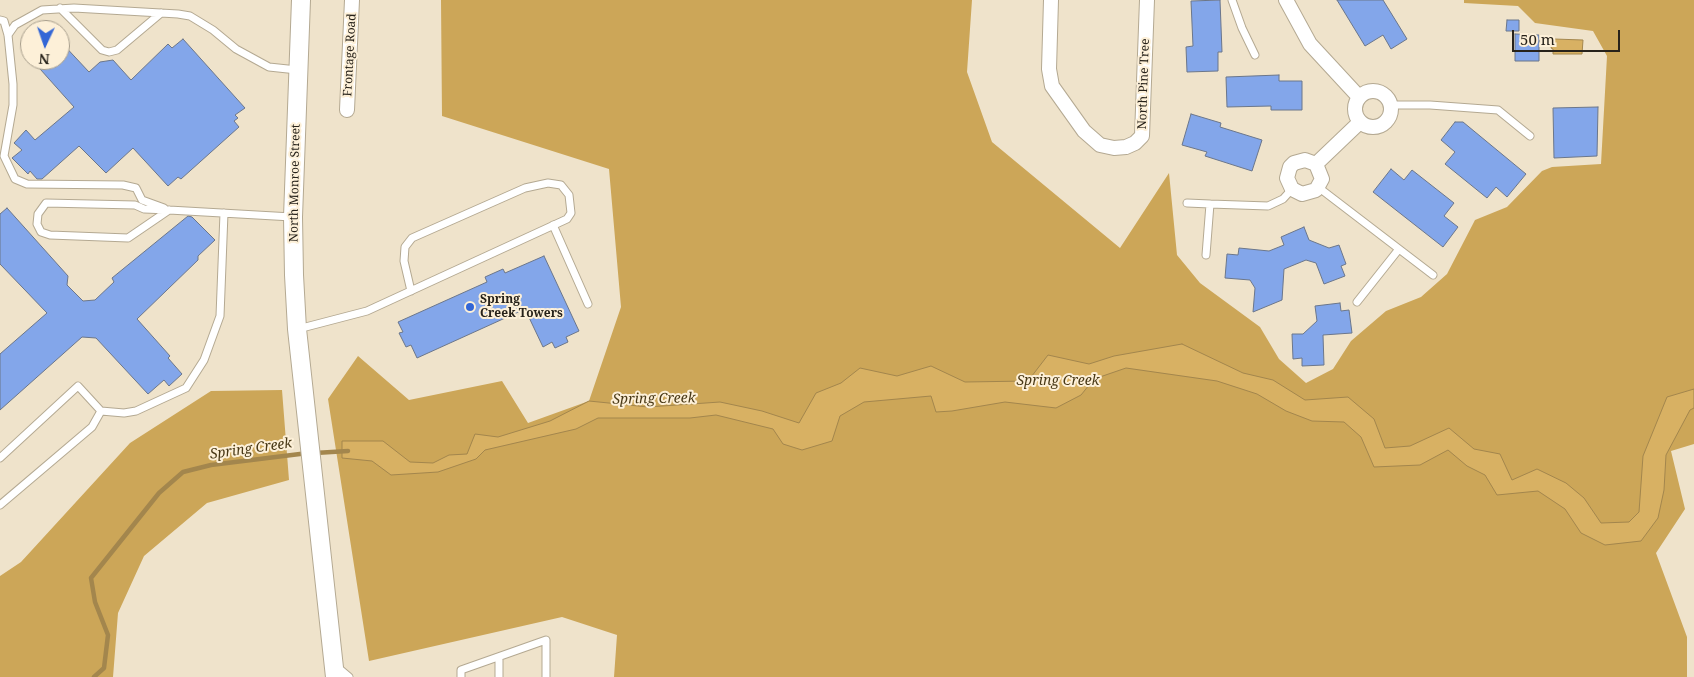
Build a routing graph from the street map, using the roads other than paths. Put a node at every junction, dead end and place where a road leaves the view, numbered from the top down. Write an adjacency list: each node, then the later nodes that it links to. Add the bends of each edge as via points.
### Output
1 (301, 0): 12 (street, North Monroe Street)
2 (352, 0): 15 (street, Frontage Road)
3 (1051, 0): 4 (street, North Pine Tree, via 1049,69 1052,86 1084,131 1100,145 1114,148 1126,147 1142,136)
4 (1147, 0)
5 (1232, 0): 11 (lane)
6 (1286, 0): 13 (street, via 1310,44)
7 (60, 8): 8 (lane); 8 (lane, via 102,50 110,52 117,50); 10 (lane, via 42,10 27,17)
8 (161, 13): 12 (lane, via 190,16 236,49 269,67)
9 (0, 20): 10 (lane, via 4,21)
10 (8, 35): 23 (lane, via 13,104 4,156 15,179 27,184 123,184 136,188 142,200)
11 (1255, 55)
12 (297, 70): 25 (street, North Monroe Street)
13 (1359, 97): 14 (street, via 1366,92 1379,92); 16 (street, via 1355,111)
14 (1391, 105): 16 (street, via 1390,116 1382,124 1371,127); 17 (lane, via 1498,110)
15 (347, 110)
16 (1360, 122): 18 (street)
17 (1530, 136)
18 (1316, 164): 19 (street, via 1322,179); 20 (street, via 1305,160 1294,163 1288,178)
19 (1318, 188): 20 (street, via 1307,194); 27 (lane)
20 (1292, 189): 22 (lane, via 1283,199 1268,206)
21 (1186, 203): 22 (lane)
22 (1210, 204): 28 (lane)
23 (169, 210): 23 (lane, via 144,209 135,205 46,203 38,214 38,224 41,232 50,235 128,238); 24 (lane)
24 (224, 213): 25 (lane); 34 (lane, via 220,316 213,340 194,378 186,388 172,396 136,411)
25 (293, 217): 33 (street, North Monroe Street)
26 (553, 225): 30 (lane); 30 (lane, via 567,219 572,213 572,204 561,185 548,183 525,188 412,238 405,247 404,261); 32 (lane)
27 (1399, 249): 29 (lane); 31 (lane)
28 (1206, 255)
29 (1433, 275)
30 (410, 291): 33 (lane, via 367,311)
31 (1357, 302)
32 (588, 304)
33 (297, 329): 38 (street, North Monroe Street)
34 (101, 411): 35 (lane, via 78,386); 36 (lane, via 92,426)
35 (0, 458)
36 (0, 506)
37 (499, 657): 40 (lane, via 461,670); 41 (lane); 42 (lane, via 546,640)
38 (334, 671): 39 (lane)
39 (349, 677)
40 (461, 677)
41 (499, 677)
42 (546, 677)

